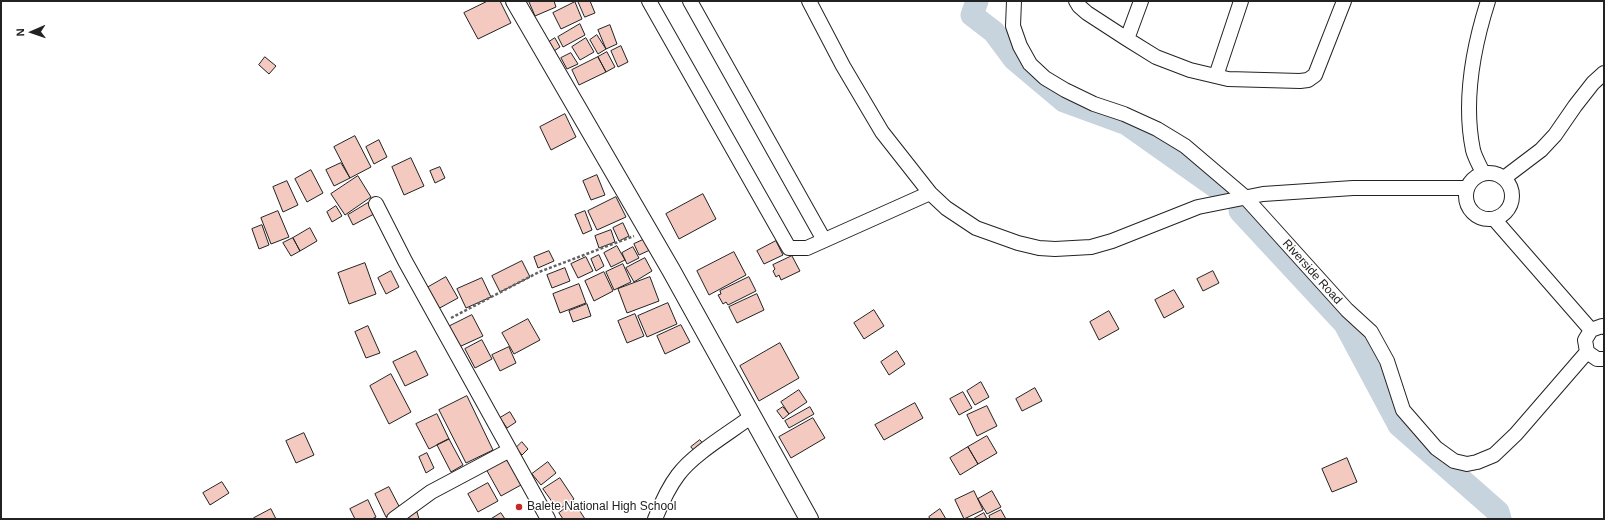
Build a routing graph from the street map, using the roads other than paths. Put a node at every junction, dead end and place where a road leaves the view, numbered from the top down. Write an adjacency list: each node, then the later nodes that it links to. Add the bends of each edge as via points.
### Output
1 (649, 1): 21 (street, via 789,248 806,248)
2 (690, 1): 21 (street)
3 (809, 1): 17 (street, via 882,132)
4 (1014, 1): 18 (street, Riverside Road, via 1014,26 1020,46 1030,64 1045,78 1094,104 1124,114 1163,132 1185,146)
5 (1076, 1): 11 (street, via 1087,13)
6 (1141, 1): 11 (street)
7 (1241, 1): 13 (street)
8 (1344, 1): 13 (street, via 1320,65 1312,78 1300,81 1228,79)
9 (1488, 1): 14 (street, via 1477,41 1469,104 1474,152)
10 (517, 2): 25 (main road)
11 (1127, 39): 13 (street, via 1156,57 1190,70)
12 (1604, 73): 15 (street, via 1575,106 1555,136)
13 (1216, 76)
14 (1483, 173): 15 (street, via 1495,173); 16 (street, via 1473,178)
15 (1504, 178): 20 (street, via 1512,191 1512,203 1506,214)
16 (1466, 188): 18 (street, via 1353,188); 20 (street, via 1467,205 1478,218)
17 (930, 192): 18 (street, via 946,208 976,228 1018,244 1055,249 1091,247 1112,242 1198,207); 21 (street)
18 (1245, 197): 23 (street, Riverside Road, via 1347,310 1371,332 1387,361 1403,410 1436,448 1454,461 1467,464 1494,455 1516,434)
19 (376, 204): 26 (street)
20 (1495, 220): 22 (street)
21 (824, 240)
22 (1598, 329): 23 (street, via 1585,340)
23 (1587, 352): 24 (street, via 1597,359)
24 (1604, 359)
25 (752, 416): 29 (street, via 698,455 678,475); 30 (main road)
26 (510, 450): 27 (street, via 430,492); 28 (street)
27 (394, 519)
28 (548, 519)
29 (655, 519)
30 (810, 519)

